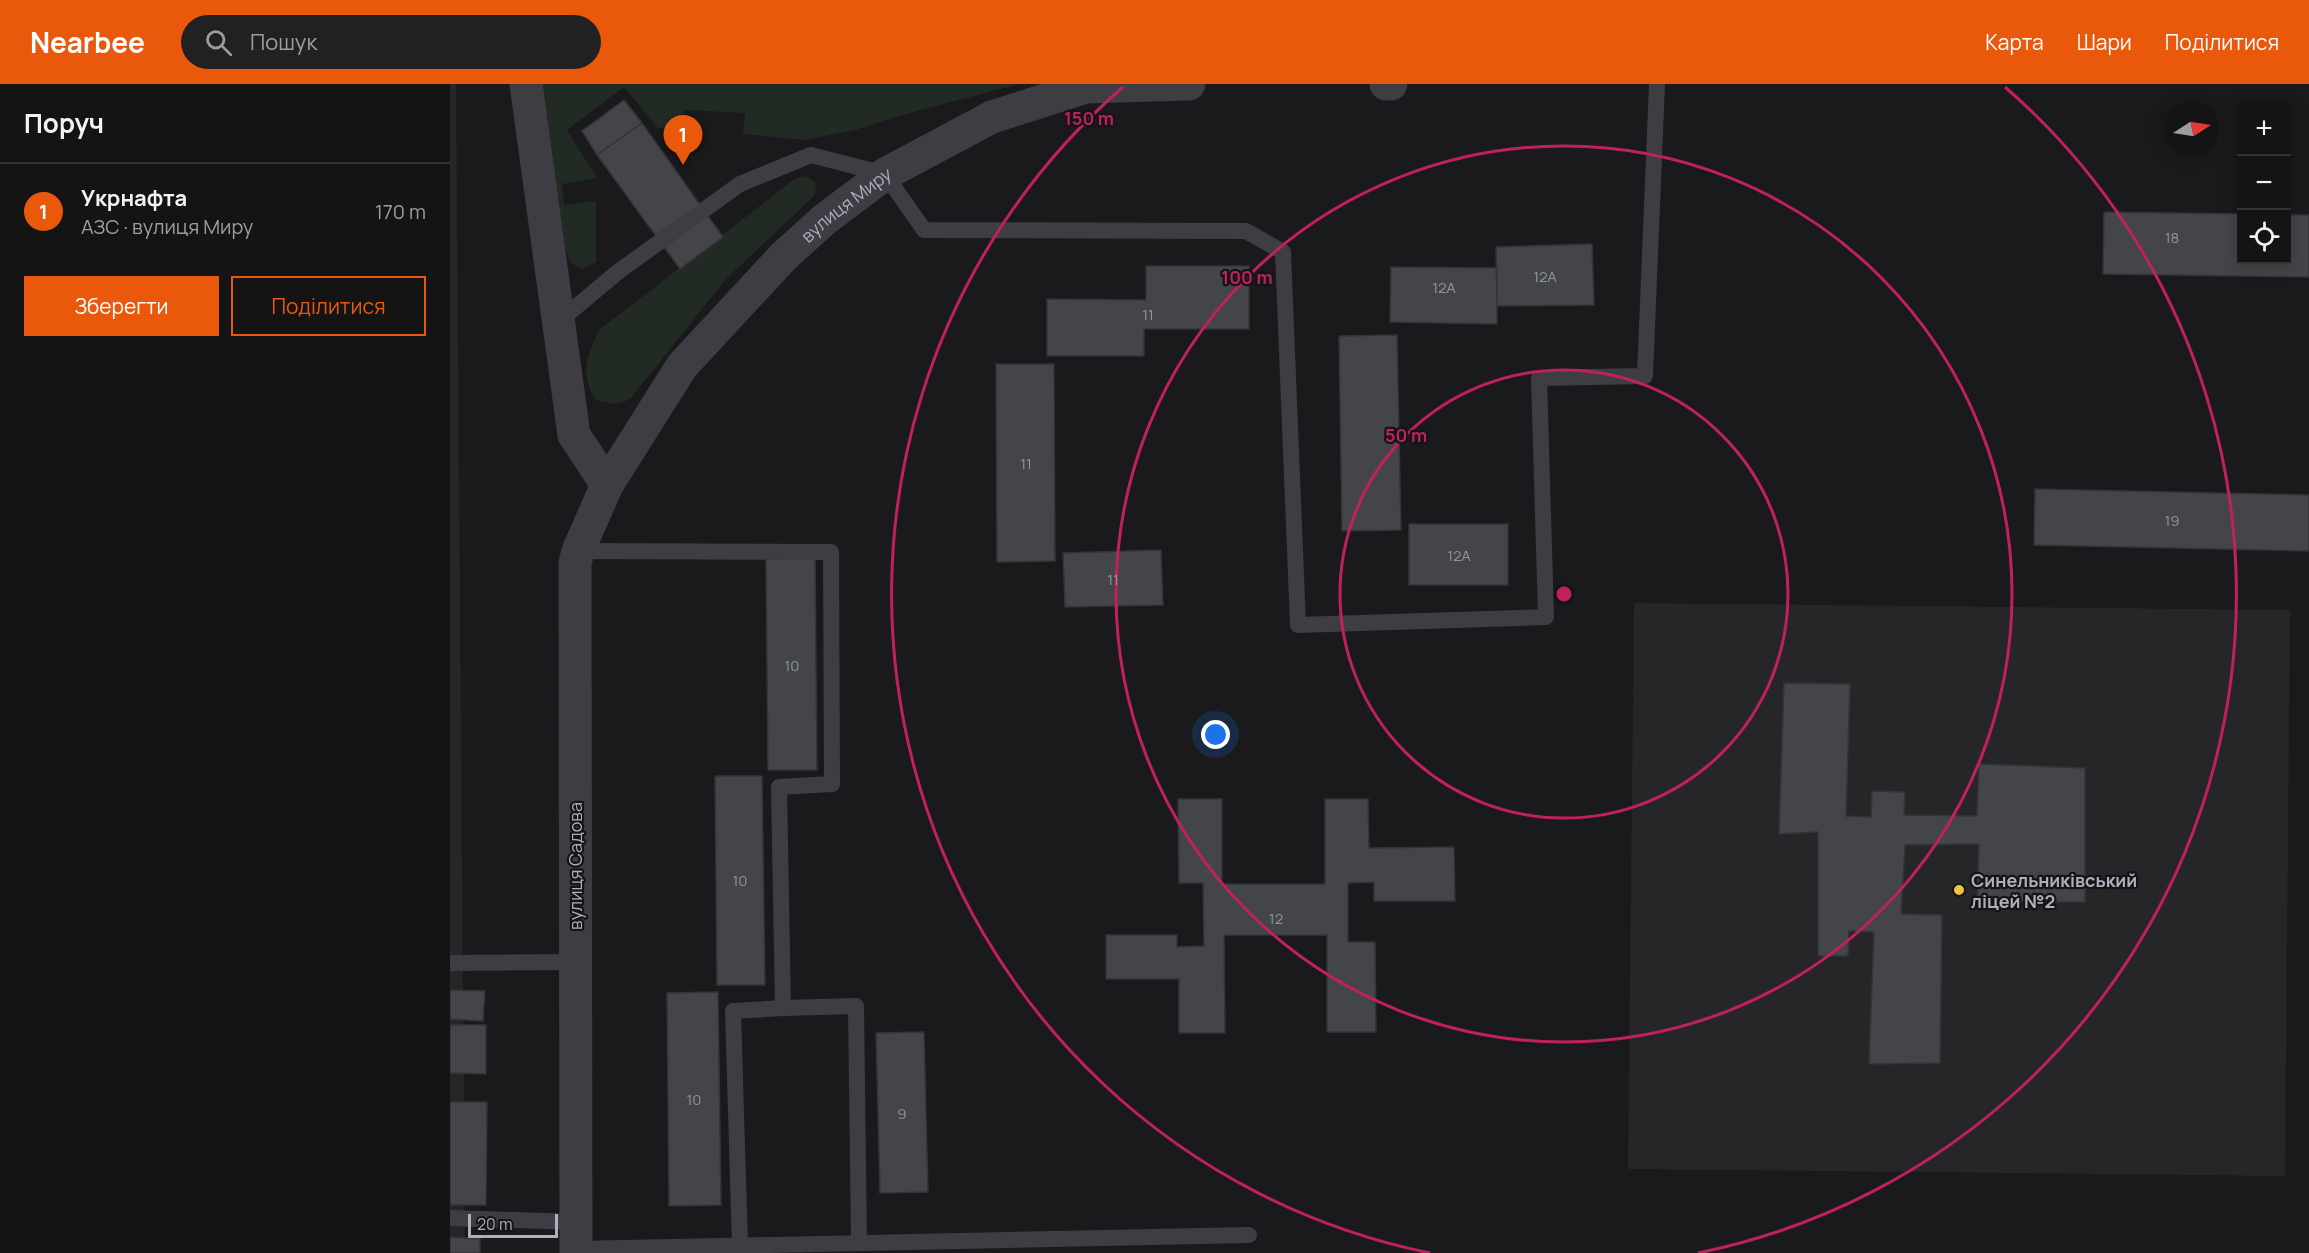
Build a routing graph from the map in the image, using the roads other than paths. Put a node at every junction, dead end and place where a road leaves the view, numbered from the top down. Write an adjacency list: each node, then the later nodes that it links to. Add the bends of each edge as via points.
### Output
1 (526, 84): 7 (street)
2 (1189, 84): 6 (street, вулиця Миру, via 1086,87 992,117)
3 (1386, 84): 4 (street)
4 (1391, 84)
5 (1657, 84): 6 (lane, via 1645,376 1539,378 1546,617 1298,625 1283,252 1246,231 924,230)
6 (885, 174): 7 (lane, via 811,155 740,184 619,271); 8 (street, вулиця Миру, via 783,257 682,366)
7 (558, 322): 8 (street, via 574,435)
8 (608, 485): 9 (street, вулиця Садова)
9 (578, 550): 10 (street, вулиця Садова, via 574,644); 12 (lane, via 831,552 832,784 778,787)
10 (575, 962): 11 (lane); 15 (street, вулиця Садова)
11 (450, 963)
12 (783, 1008): 16 (lane, via 856,1006); 17 (lane, via 733,1011)
13 (450, 1218): 15 (lane)
14 (1249, 1235): 16 (lane)
15 (576, 1241): 17 (lane)
16 (859, 1243): 17 (lane)
17 (740, 1246)

